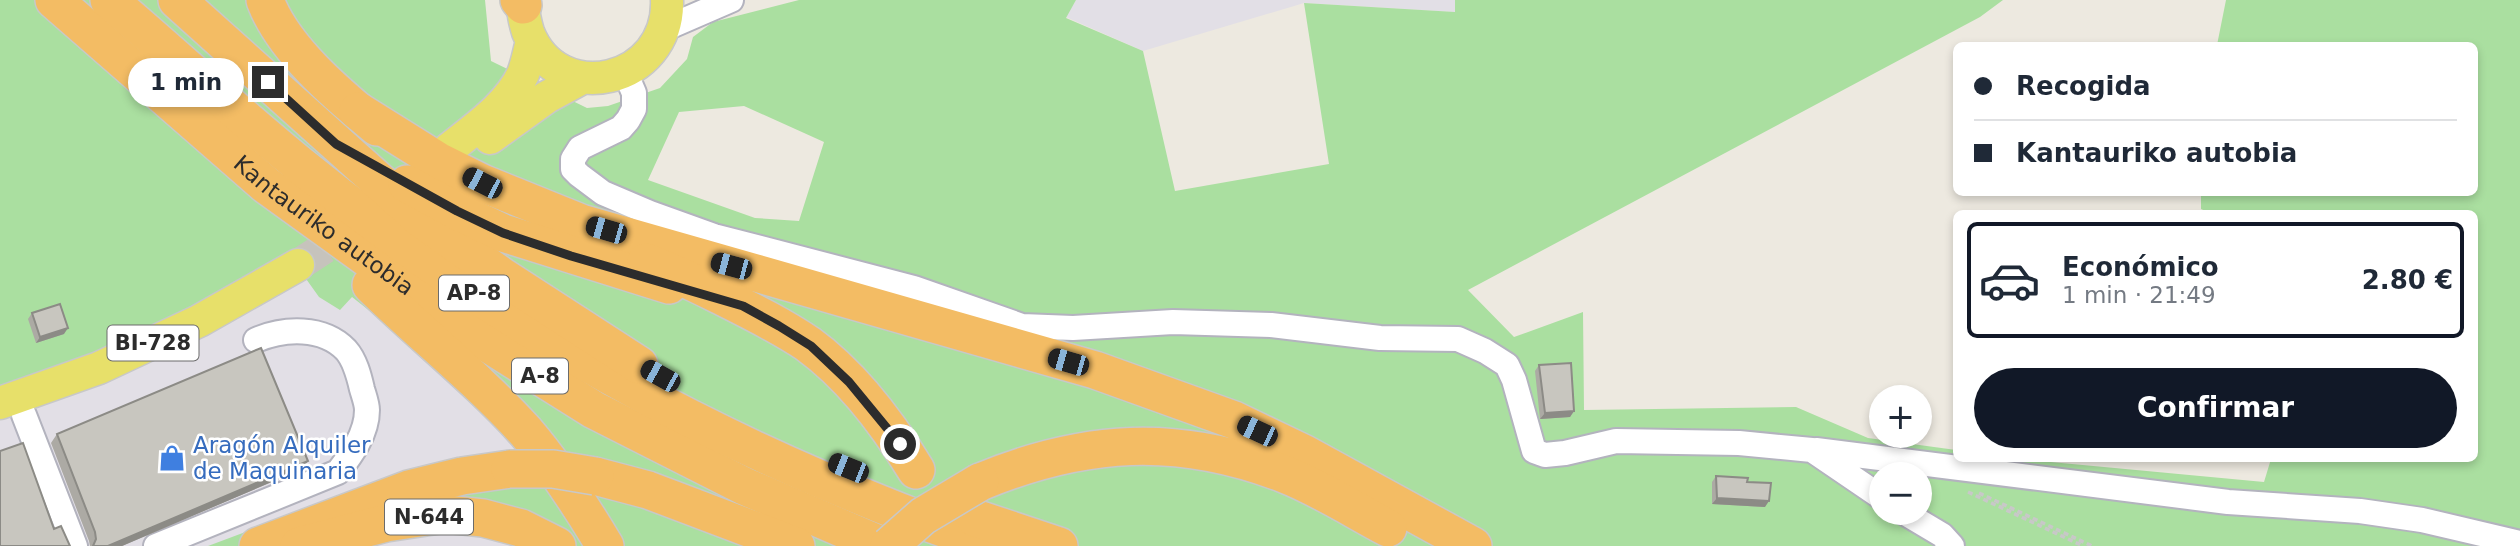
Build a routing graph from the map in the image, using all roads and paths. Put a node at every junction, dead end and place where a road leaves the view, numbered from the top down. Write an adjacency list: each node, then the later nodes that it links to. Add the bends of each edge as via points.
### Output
1 (54, 0): 13 (highway, Kantauriko autobia / A-8)
2 (109, 0): 32 (highway, AP-8, via 307,170 485,301 612,377 750,449 889,508)
3 (177, 0): 12 (highway, A-8)
4 (265, 0): 11 (highway, via 294,47)
5 (731, 0): 7 (street)
6 (522, 2): 8 (main road)
7 (666, 15): 9 (main road, via 649,55)
8 (532, 41): 10 (main road, via 562,71); 10 (main road, via 523,74 459,152)
9 (625, 72): 10 (main road); 18 (street, via 634,93 634,109 621,128 580,148 573,169 603,193 714,236 914,288 1022,326 1210,323 1380,338 1458,339 1507,365 1534,451 1545,455 1616,441 1739,443)
10 (582, 78)
11 (358, 111): 14 (highway, via 396,143 474,194 533,221 665,268); 35 (highway, via 438,161 581,223 1095,370 1234,420)
12 (336, 144): 14 (highway, via 503,233); 33 (highway, A-8, via 421,219 635,363 824,459)
13 (266, 185): 28 (highway, via 525,431 559,473); 30 (highway, Kantauriko autobia / A-8, via 468,331 594,410 744,486)
14 (743, 306): 19 (highway, via 811,346 849,382 880,416)
15 (256, 340): 24 (street, via 302,331 328,337 347,351 358,372 367,411 358,447 338,472)
16 (0, 384): 17 (main road, BI-728, via 82,355 295,259 199,321)
17 (12, 409): 23 (street)
18 (1812, 450): 20 (street); 22 (street, via 2228,502 2360,511)
19 (916, 470)
20 (1869, 489)
21 (1925, 525): 36 (street)
22 (2520, 543)
23 (75, 546)
24 (156, 546)
25 (258, 546): 29 (highway, bridge, via 409,489 510,469 553,469 648,490)
26 (299, 546): 27 (highway, N-644, via 386,523 446,514 521,528)
27 (557, 546)
28 (605, 546)
29 (796, 546)
30 (883, 546)
31 (889, 546): 34 (highway, bridge, via 923,516 979,482 1078,451 1132,445 1236,457 1287,475)
32 (998, 546)
33 (1059, 546)
34 (1427, 546)
35 (1473, 546)
36 (1952, 546)
37 (2083, 546): 38 (path, via 1963,489 2008,505)
38 (2092, 546)

